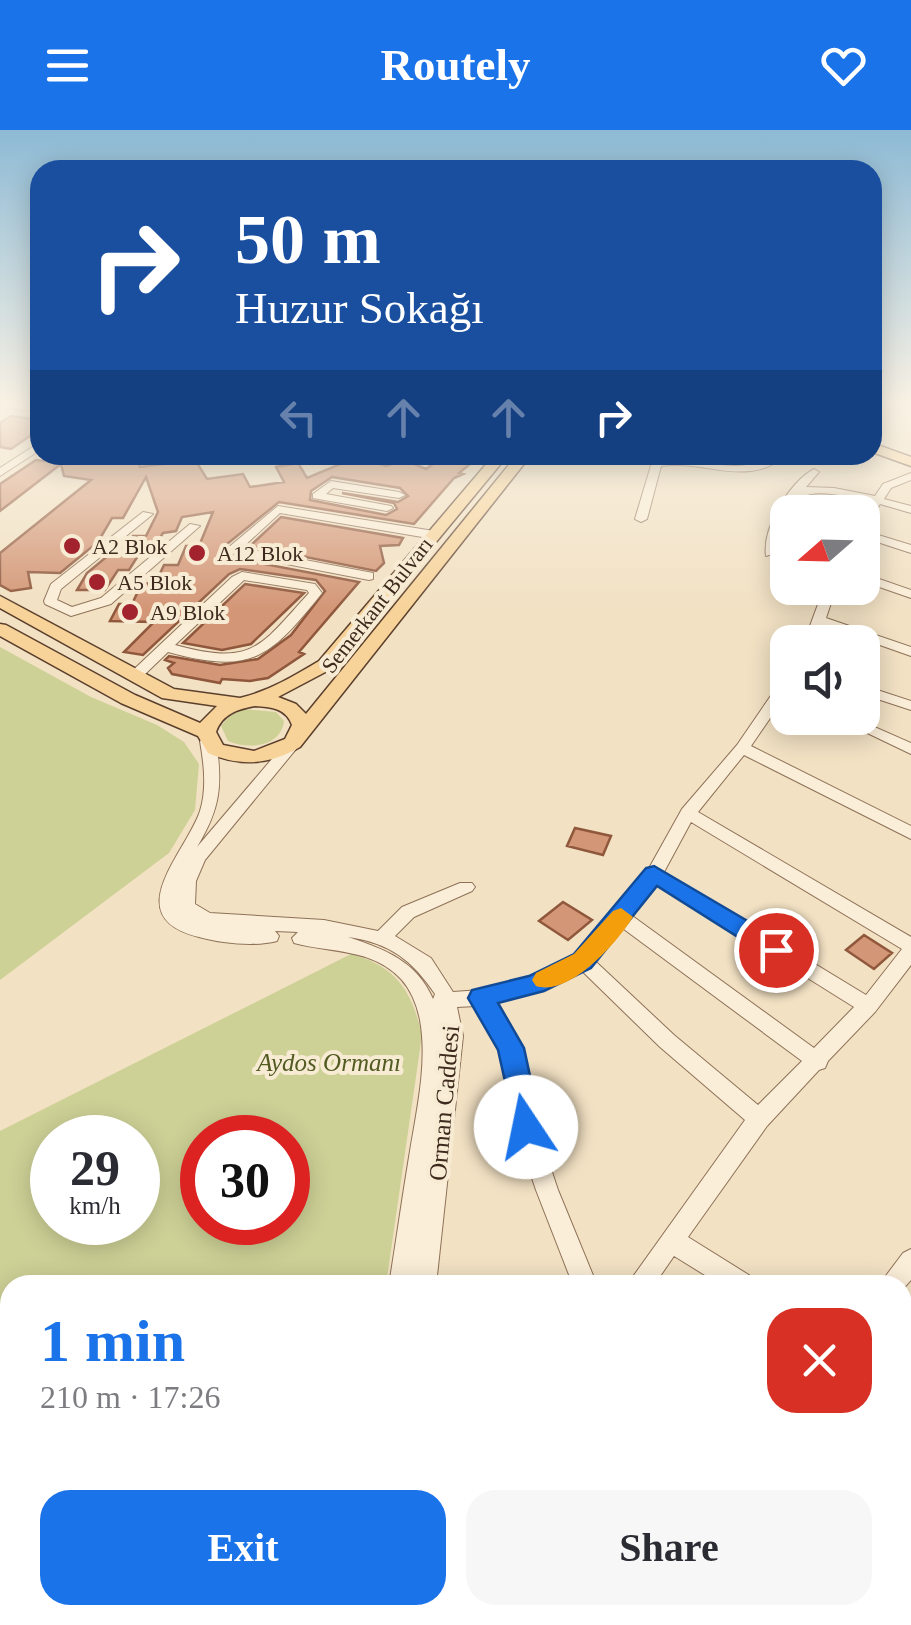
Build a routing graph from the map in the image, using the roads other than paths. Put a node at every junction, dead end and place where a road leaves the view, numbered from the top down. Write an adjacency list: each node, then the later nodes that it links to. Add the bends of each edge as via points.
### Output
1 (488, 472): 16 (main road, Semerkant Bulvarı)
2 (511, 472): 38 (main road, Semerkant Bulvarı)
3 (654, 472): 14 (street)
4 (814, 472): 6 (street)
5 (911, 476): 9 (street)
6 (800, 492): 7 (street); 8 (street)
7 (793, 495)
8 (833, 495)
9 (880, 496)
10 (880, 500): 12 (street)
11 (387, 508): 11 (street, via 399,495 331,484 318,496); 16 (street, via 374,522)
12 (911, 510)
13 (147, 514): 24 (street, via 55,587 50,601)
14 (641, 519)
15 (194, 526): 24 (street, via 106,601)
16 (434, 535): 19 (street, via 278,509 233,550); 33 (main road, Semerkant Bulvarı, via 325,665)
17 (880, 539): 18 (street)
18 (911, 549)
19 (369, 576)
20 (880, 583): 21 (street)
21 (911, 594)
22 (0, 601): 27 (main road)
23 (825, 605): 25 (street)
24 (71, 612): 27 (street)
25 (820, 620): 26 (street); 30 (street)
26 (818, 625)
27 (45, 628): 31 (main road)
28 (0, 629): 37 (main road)
29 (165, 647): 29 (street, via 242,576 316,593 251,658 224,662); 31 (street)
30 (911, 652)
31 (135, 676): 33 (main road, via 169,694)
32 (880, 695): 34 (street)
33 (247, 701): 37 (main road, via 216,715); 38 (main road, via 293,709 302,725)
34 (911, 706)
35 (770, 709): 39 (street)
36 (880, 735): 40 (street)
37 (207, 737): 38 (main road, via 226,754 254,758); 46 (street, via 211,797 172,877 167,902 174,919 197,931)
38 (296, 738): 46 (street, via 189,872 186,908)
39 (742, 748): 41 (street); 42 (street)
40 (911, 749)
41 (688, 813): 43 (street); 48 (street)
42 (911, 833)
43 (654, 874): 45 (street); 52 (street)
44 (466, 887): 47 (street, via 408,912)
45 (621, 917): 49 (street); 53 (street)
46 (215, 927): 47 (street, Orman Caddesi, via 348,929); 51 (street, Orman Caddesi, via 372,949)
47 (383, 937): 51 (street, Orman Caddesi, via 421,959)
48 (911, 949): 52 (street)
49 (583, 961): 50 (street, via 535,984); 54 (street)
50 (481, 998): 51 (street); 58 (street, via 511,1048 526,1127)
51 (437, 1000): 56 (street, Orman Caddesi, via 434,1067); 57 (street, Orman Caddesi, via 453,1036)
52 (868, 1006): 53 (street)
53 (818, 1062): 54 (street)
54 (759, 1119): 55 (street)
55 (674, 1242): 59 (street); 60 (street)
56 (403, 1275)
57 (425, 1275)
58 (581, 1275)
59 (647, 1275)
60 (727, 1275)

